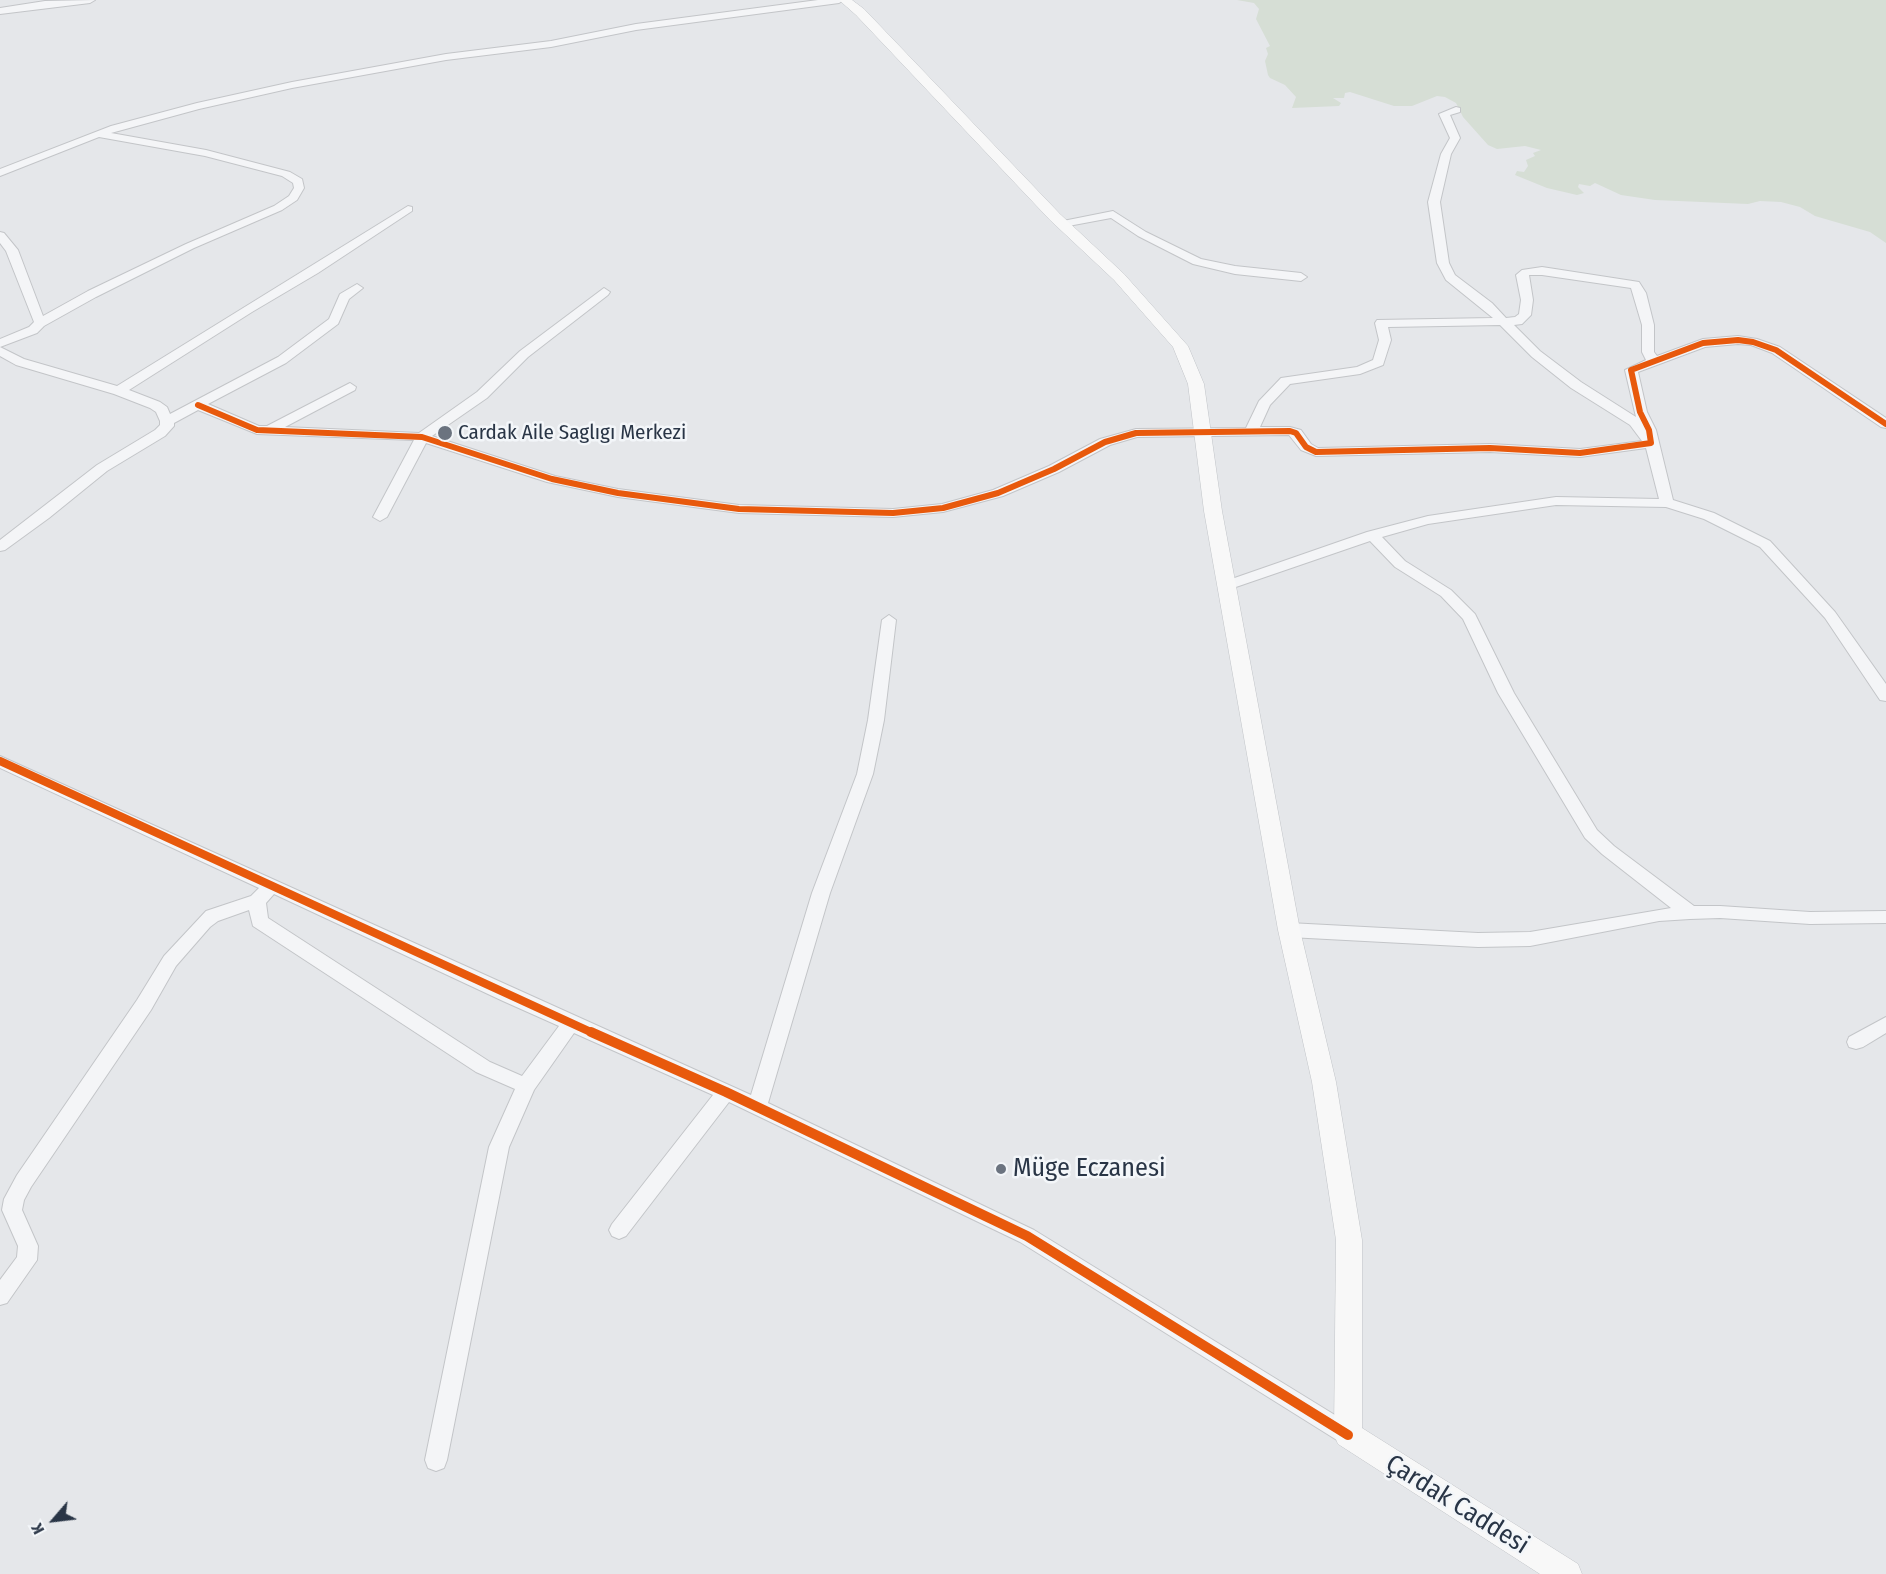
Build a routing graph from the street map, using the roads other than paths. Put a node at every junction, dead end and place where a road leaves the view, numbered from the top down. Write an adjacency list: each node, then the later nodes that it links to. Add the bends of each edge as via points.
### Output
1 (90, 0): 4 (street)
2 (839, 0): 6 (street, via 415,62 240,96)
3 (845, 0): 9 (main road)
4 (0, 11)
5 (1456, 110): 15 (street, via 1444,114 1455,138 1446,154 1434,202 1443,262 1450,277 1470,290)
6 (98, 134): 7 (street); 14 (street, via 206,153 286,174 298,181 299,188 293,198 278,208 190,246)
7 (0, 173)
8 (408, 209): 20 (street)
9 (1063, 224): 11 (street, via 1113,214 1197,262); 25 (main road, via 1119,277 1180,346 1196,384)
10 (0, 235): 14 (street, via 12,250)
11 (1301, 277)
12 (357, 288): 21 (street, via 344,297 334,321 282,360)
13 (604, 292): 27 (street, via 524,354 482,394)
14 (40, 323): 16 (street)
15 (1504, 323): 18 (street, via 1518,321 1525,315 1527,300 1522,275 1526,272 1635,285 1648,325 1648,352); 26 (street, via 1381,322 1385,340 1379,362 1360,370 1286,381 1264,404); 28 (street, via 1576,385 1635,422)
16 (0, 344)
17 (0, 351): 20 (street, via 20,362)
18 (1654, 362): 23 (street, via 1703,343 1753,342 1776,350); 28 (street, via 1631,370)
19 (351, 387): 24 (street)
20 (119, 391): 22 (street, via 162,410)
21 (198, 405): 22 (street); 24 (street)
22 (167, 421): 32 (street, via 160,433 102,468)
23 (1886, 424)
24 (268, 431): 27 (street)
25 (1202, 432): 26 (street); 27 (street, via 1121,435 998,493 944,508 893,513 739,508 618,493 552,479); 33 (main road)
26 (1251, 432): 28 (street, via 1296,433 1306,447 1316,452 1490,448 1580,453)
27 (422, 437): 30 (street)
28 (1651, 443): 29 (street)
29 (1667, 503): 31 (street, via 1556,501 1428,520); 35 (street, via 1709,516 1765,544 1830,615)
30 (380, 517)
31 (1372, 535): 33 (street); 39 (street, via 1400,564 1446,593 1470,617 1506,693 1591,834)
32 (0, 547)
33 (1228, 585): 41 (main road)
34 (889, 620): 47 (street, via 865,774 825,883)
35 (1886, 696)
36 (0, 761): 37 (street)
37 (272, 885): 38 (street); 42 (street)
38 (256, 901): 45 (street, via 259,921 483,1067); 49 (street, via 212,916 170,961 24,1181 12,1210 28,1246 27,1260)
39 (1690, 913): 40 (street); 41 (street, via 1530,939)
40 (1886, 917)
41 (1289, 930): 50 (main road, via 1324,1082 1349,1240)
42 (571, 1023): 45 (street); 46 (street)
43 (1886, 1024): 44 (street)
44 (1856, 1042)
45 (526, 1086): 51 (street, via 499,1147)
46 (726, 1092): 47 (street); 48 (street)
47 (757, 1106): 50 (street, via 1027,1236)
48 (619, 1230)
49 (0, 1296)
50 (1348, 1435): 52 (main road, Çardak Caddesi)
51 (436, 1460)
52 (1567, 1574)

